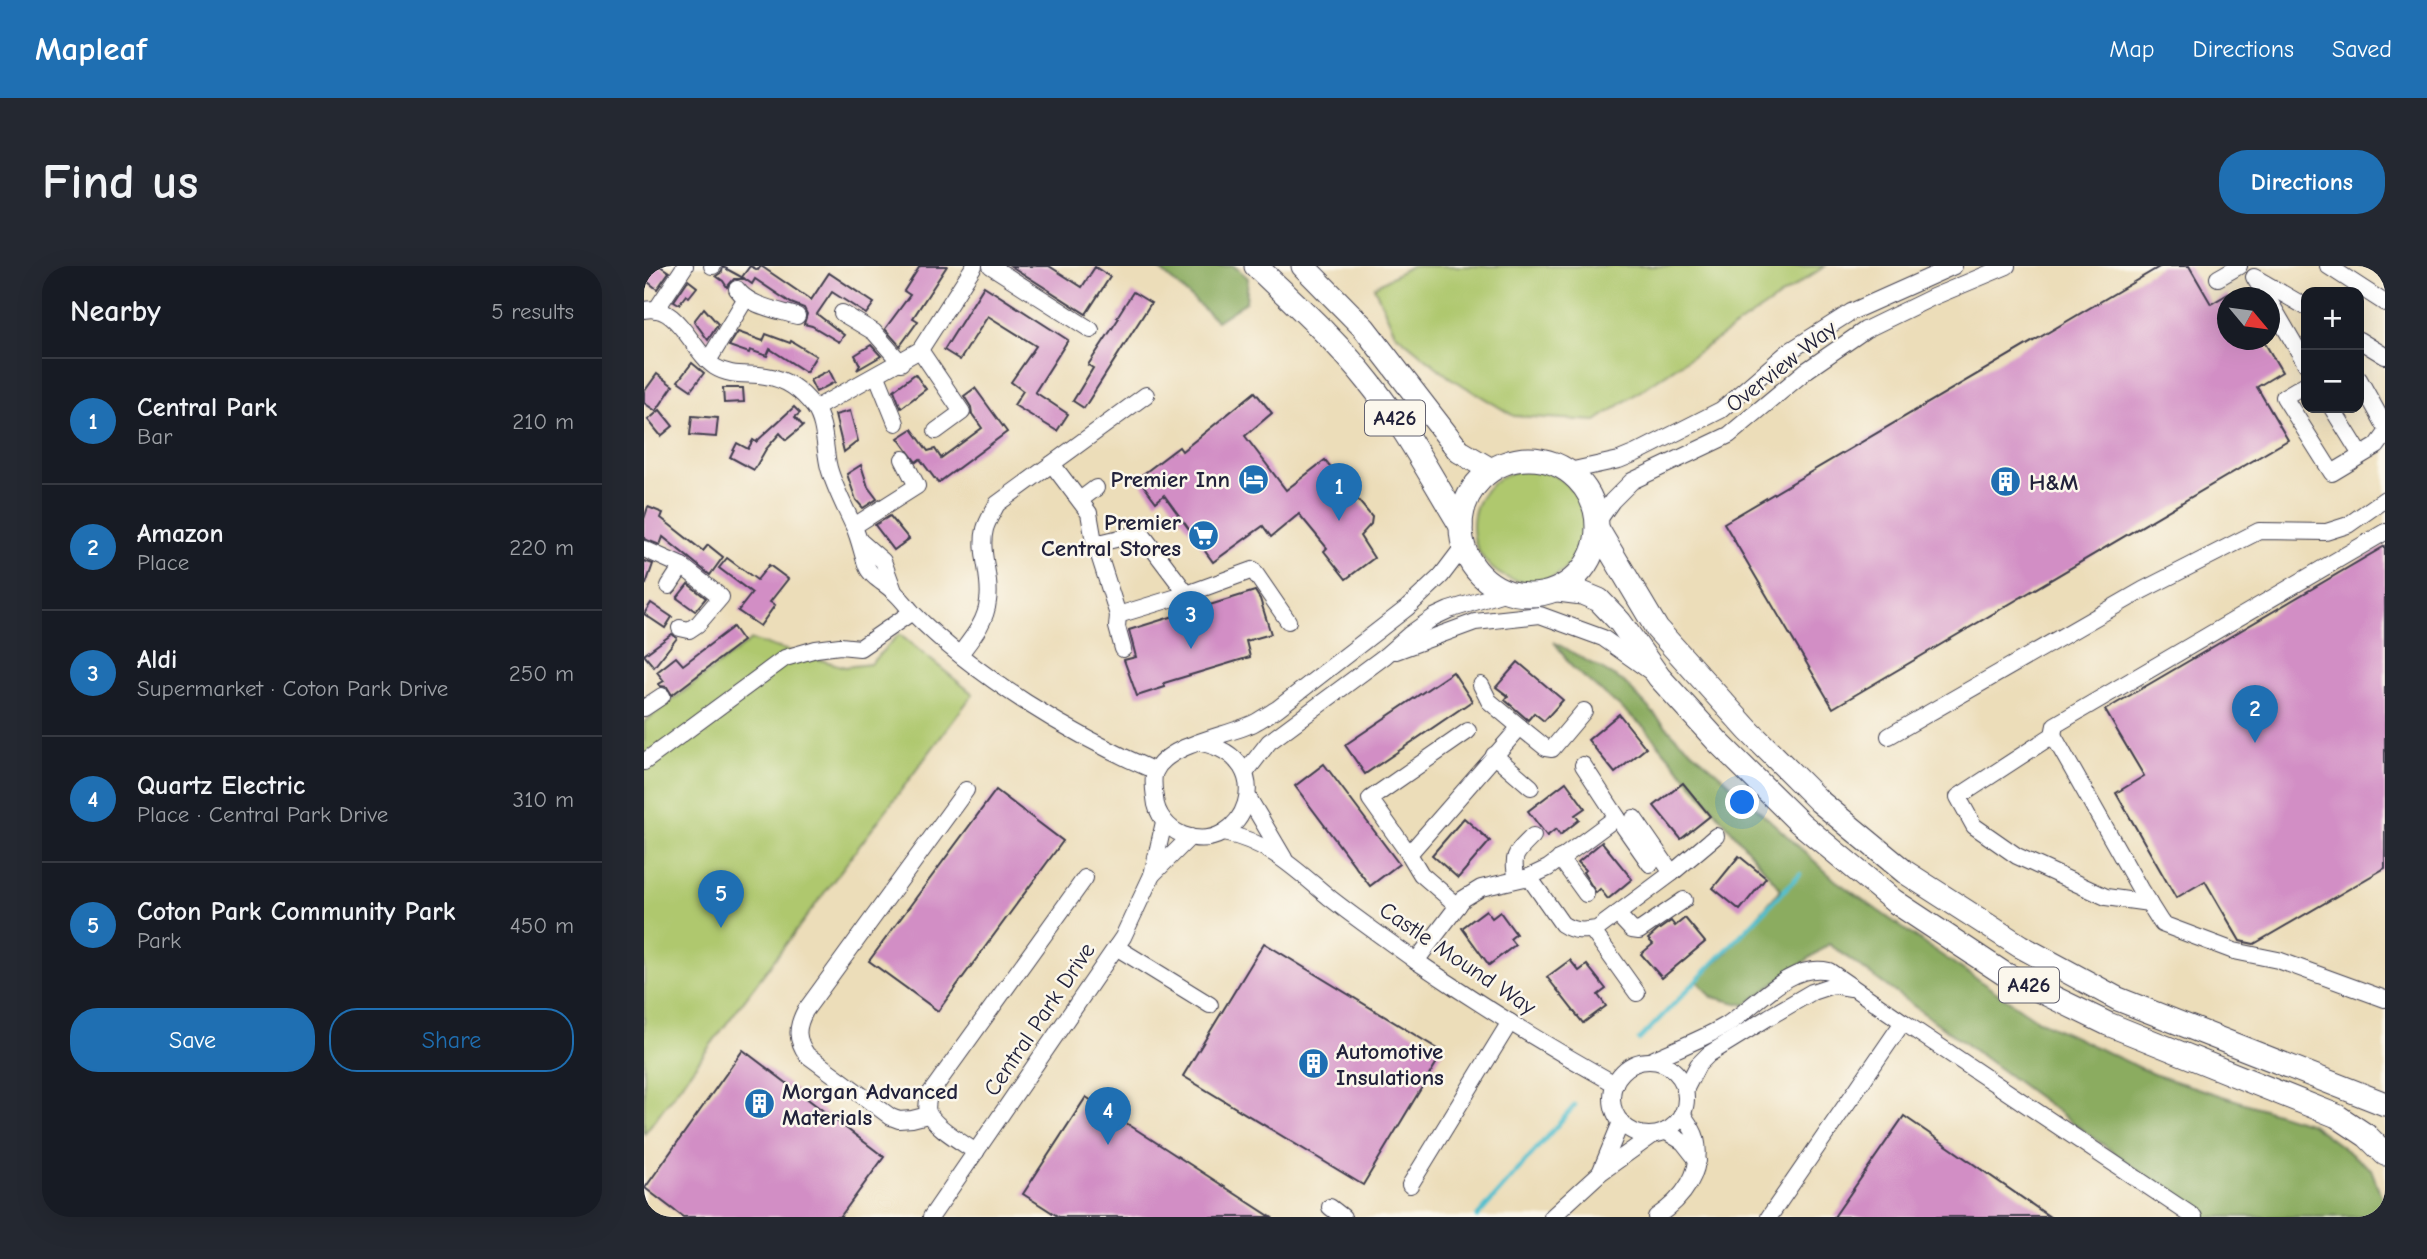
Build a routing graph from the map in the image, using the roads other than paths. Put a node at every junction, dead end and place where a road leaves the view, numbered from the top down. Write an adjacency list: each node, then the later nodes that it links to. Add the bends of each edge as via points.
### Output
1 (685, 266): 15 (street)
2 (974, 266): 21 (street)
3 (991, 266): 19 (street)
4 (1256, 266): 47 (highway, A426, via 1368,381 1406,435)
5 (1954, 266): 40 (street, Overview Way, via 1851,312 1788,352 1721,410 1619,460)
6 (2007, 266): 44 (street, Overview Way, via 1865,330 1807,370 1729,435 1632,481 1612,500)
7 (2240, 266): 10 (street); 11 (street)
8 (2328, 266): 13 (street)
9 (1311, 274): 39 (highway, A426, via 1364,328 1458,452)
10 (2255, 277): 12 (street); 14 (street)
11 (2218, 278)
12 (2261, 287)
13 (2385, 303)
14 (2301, 304)
15 (650, 310): 24 (street, via 673,319)
16 (842, 313): 25 (street, via 874,332)
17 (797, 316): 24 (street, via 741,293)
18 (2280, 320): 22 (street)
19 (1091, 330)
20 (2364, 343): 23 (street)
21 (920, 350): 25 (street); 34 (street, via 962,412)
22 (2301, 356)
23 (2385, 356)
24 (708, 361): 30 (street, via 731,374 783,380)
25 (901, 363): 26 (street)
26 (877, 376): 30 (street); 32 (street)
27 (2301, 387): 36 (street, via 2284,397 2332,472)
28 (2364, 388): 33 (street)
29 (1146, 395): 38 (street)
30 (816, 408): 46 (street, via 829,467)
31 (2335, 413): 36 (street)
32 (896, 423)
33 (2385, 426)
34 (936, 431)
35 (2385, 435): 36 (street)
36 (2361, 455)
37 (903, 459): 46 (street, via 917,486)
38 (1052, 464): 43 (street); 60 (street, via 997,504 985,528 988,604 980,627)
39 (1491, 470): 40 (highway, via 1530,458); 47 (highway, via 1475,485 1465,504)
40 (1569, 471): 44 (highway, via 1593,502)
41 (1096, 488): 43 (street)
42 (2385, 499): 70 (street, via 2348,524 2326,532 2259,531 2143,590)
43 (1080, 500): 48 (street, via 1089,513)
44 (1598, 526): 52 (highway, via 1586,566); 110 (highway, A426, via 1657,629 1819,802 1905,872 2020,946 2118,999)
45 (2385, 532): 69 (street, via 2055,725)
46 (857, 533): 55 (street, via 883,561 894,591)
47 (1462, 536): 53 (highway, via 1473,566 1488,582); 71 (street, via 1441,576 1407,608 1277,709 1255,723)
48 (1096, 544): 54 (street, via 1141,533); 56 (street)
49 (644, 549): 50 (street)
50 (682, 566): 51 (street); 58 (street, via 721,597 698,624 689,630)
51 (669, 586)
52 (1558, 590): 53 (highway, via 1533,595); 62 (highway, A426, via 1599,600)
53 (1507, 592): 61 (street, via 1434,617)
54 (1186, 594): 56 (street); 57 (street, via 1254,570)
55 (912, 612): 60 (street); 73 (street, via 860,648 816,649 785,658)
56 (1118, 615): 59 (street)
57 (1288, 621)
58 (680, 628)
59 (1123, 649)
60 (960, 654): 75 (street, via 1027,704)
61 (1385, 656): 62 (street, via 1475,622 1540,615 1603,638); 76 (street, via 1269,742)
62 (1659, 677): 113 (highway, A426, via 1800,823 1894,901 2003,973 2108,1024)
63 (1481, 685): 68 (street)
64 (662, 696): 65 (street)
65 (645, 705)
66 (1584, 711): 68 (street, via 1552,748)
67 (1468, 731): 87 (street, via 1370,799)
68 (1516, 731): 72 (street)
69 (2053, 735): 97 (street); 97 (street, via 1958,797 1974,826 2017,856 2106,897)
70 (1889, 736)
71 (1201, 743): 75 (street, via 1175,750); 76 (street, via 1219,746)
72 (1494, 755): 77 (street); 87 (street)
73 (644, 762)
74 (1583, 765): 80 (street)
75 (1155, 771): 82 (street, via 1155,805)
76 (1245, 773): 79 (street)
77 (1531, 787)
78 (966, 790): 116 (street, via 805,1010 797,1035 807,1055 880,1110 900,1120)
79 (1248, 797): 83 (street, via 1242,815); 88 (street, Castle Mound Way)
80 (1617, 817): 89 (street); 90 (street)
81 (1634, 818): 91 (street)
82 (1164, 822): 86 (street); 92 (street, Central Park Drive)
83 (1223, 833): 86 (street, via 1204,839); 88 (street, Castle Mound Way)
84 (1716, 835): 91 (street)
85 (1533, 836): 94 (street, via 1513,862)
86 (1190, 837): 92 (street, Central Park Drive)
87 (1409, 854): 98 (street, via 1421,874)
88 (1284, 858): 102 (street, Castle Mound Way)
89 (1554, 863): 94 (street); 95 (street)
90 (1650, 864)
91 (1672, 873): 99 (street)
92 (1152, 875): 101 (street, Central Park Drive)
93 (1085, 878): 116 (street, via 936,1084 929,1095)
94 (1523, 878): 98 (street, via 1481,888); 100 (street, via 1562,924)
95 (1586, 894)
96 (1684, 900): 99 (street, via 1639,931)
97 (2149, 903): 105 (street, via 2162,924)
98 (1458, 906): 102 (street)
99 (1618, 915): 100 (street)
100 (1592, 930): 104 (street)
101 (1116, 947): 106 (street); 119 (street, Central Park Drive)
102 (1416, 961): 107 (street, Castle Mound Way)
103 (1857, 988): 108 (street); 109 (street, via 1829,971 1803,971 1727,1024); 112 (street, via 1833,985 1812,992 1709,1054)
104 (1637, 993)
105 (2385, 999)
106 (1210, 1005)
107 (1510, 1022): 111 (street, Castle Mound Way); 123 (street)
108 (1903, 1022): 127 (street); 128 (street)
109 (1650, 1061): 111 (street, via 1629,1067); 112 (street, via 1672,1069)
110 (2284, 1066): 113 (street); 114 (highway, A426)
111 (1615, 1084): 117 (street, via 1612,1100)
112 (1685, 1090): 115 (street)
113 (2273, 1090): 120 (highway, A426, via 2337,1116)
114 (2385, 1104)
115 (1682, 1114): 118 (street); 121 (street, via 1696,1136)
116 (928, 1115): 119 (street)
117 (1621, 1122): 118 (street, via 1641,1134); 122 (street)
118 (1659, 1133): 121 (street, via 1683,1142); 122 (street)
119 (976, 1152): 124 (street, Central Park Drive)
120 (2385, 1154)
121 (1698, 1161): 126 (street, via 1689,1187)
122 (1600, 1173): 125 (street)
123 (1410, 1185)
124 (931, 1217)
125 (1552, 1217)
126 (1656, 1217)
127 (1769, 1217)
128 (2194, 1217)

